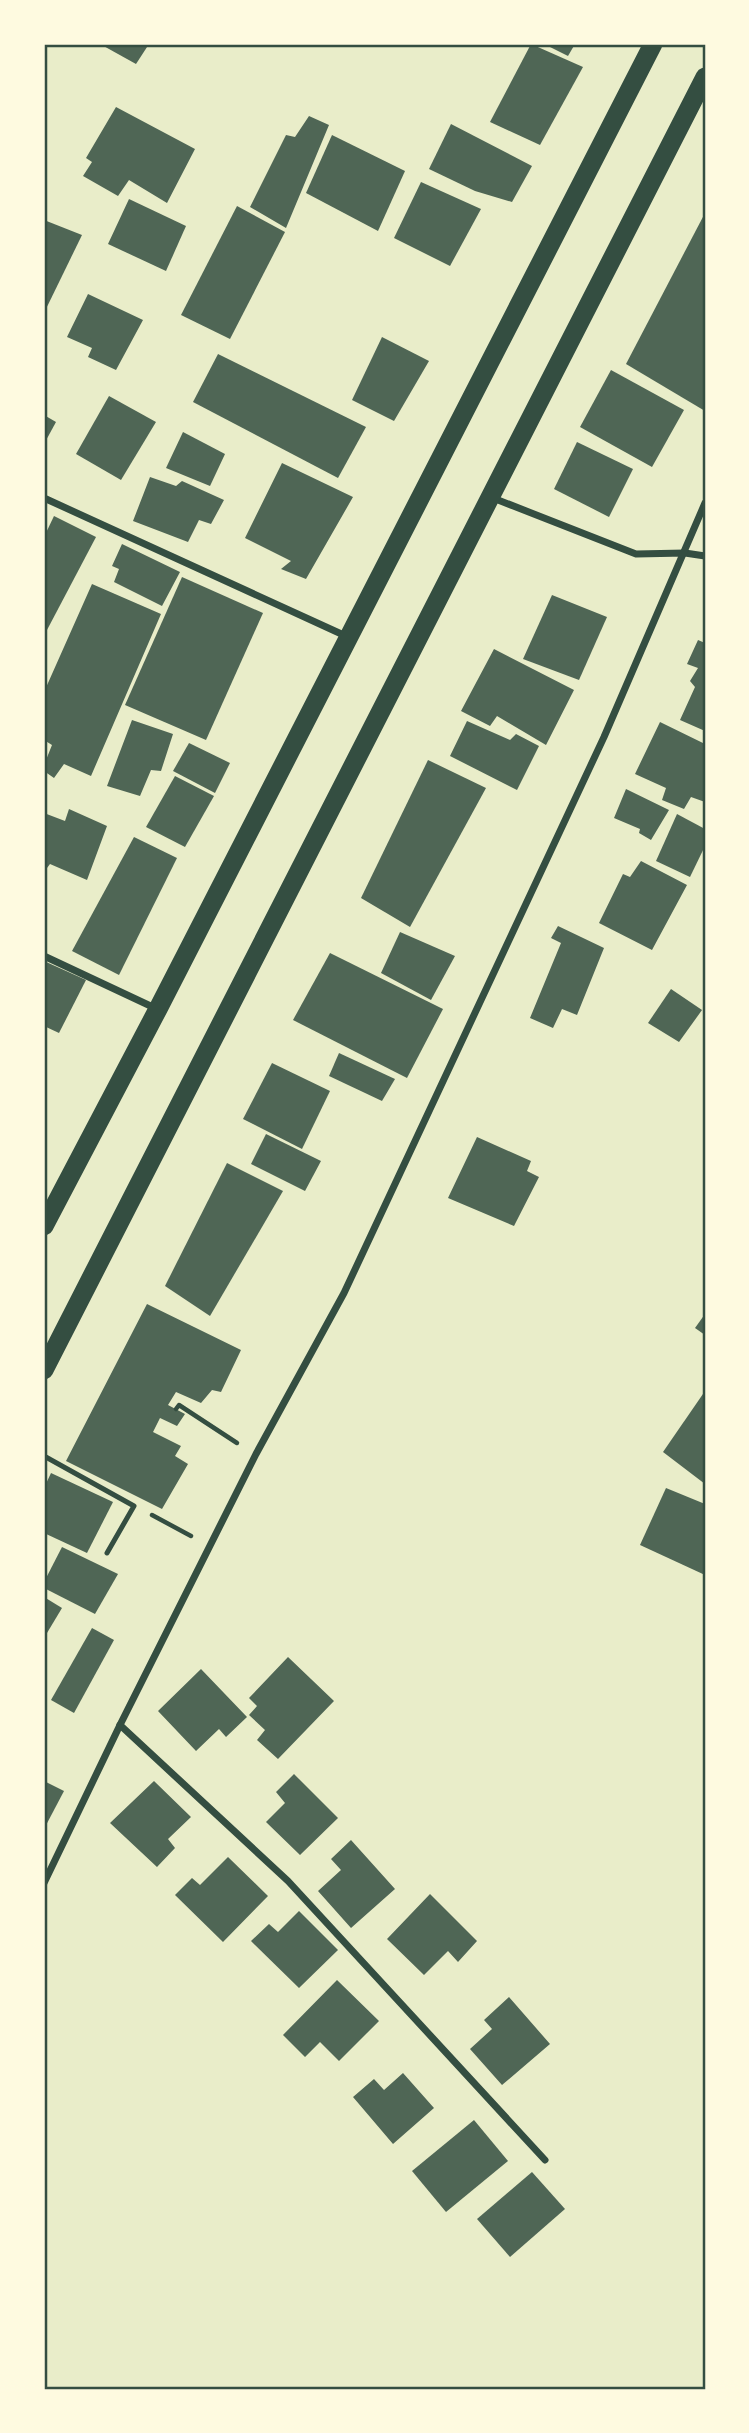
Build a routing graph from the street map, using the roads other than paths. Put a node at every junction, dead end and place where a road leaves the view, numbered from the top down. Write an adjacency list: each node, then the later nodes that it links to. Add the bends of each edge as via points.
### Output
1 (653, 44): 8 (highway)
2 (705, 77): 3 (highway)
3 (489, 497): 6 (street, via 636,554); 12 (highway)
4 (44, 498): 8 (street)
5 (705, 503): 6 (street)
6 (685, 552): 7 (street); 15 (street, via 604,737 350,1280 256,1454)
7 (705, 555)
8 (349, 637): 10 (highway)
9 (44, 956): 10 (street)
10 (158, 1009): 11 (highway)
11 (44, 1226)
12 (44, 1370)
13 (44, 1456): 14 (lane, via 134,1506)
14 (107, 1553)
15 (120, 1725): 16 (street); 17 (street, via 288,1881)
16 (44, 1884)
17 (545, 2161)

